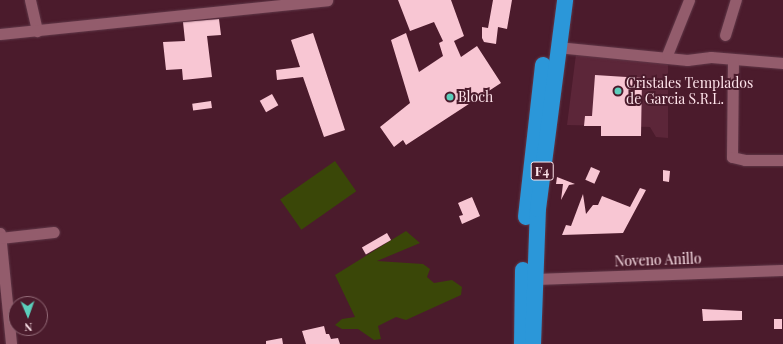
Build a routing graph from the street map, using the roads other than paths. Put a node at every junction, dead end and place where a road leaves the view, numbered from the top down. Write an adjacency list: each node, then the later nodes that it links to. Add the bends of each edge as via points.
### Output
1 (30, 0): 8 (street)
2 (327, 0): 7 (street)
3 (553, 0): 22 (highway, F4, via 530,171)
4 (565, 0): 11 (highway, F4)
5 (689, 0): 12 (street)
6 (736, 0): 10 (street)
7 (238, 5): 8 (street)
8 (37, 31): 9 (street)
9 (0, 34)
10 (725, 34)
11 (556, 47): 12 (street); 20 (highway, F4)
12 (667, 56): 13 (street, via 687,60 711,57)
13 (732, 60): 14 (street); 15 (street, via 732,157 745,160)
14 (783, 63)
15 (783, 160)
16 (54, 232): 18 (street)
17 (0, 233): 18 (street)
18 (0, 238): 21 (street)
19 (783, 270): 20 (street, Noveno Anillo)
20 (534, 279): 23 (highway, F4)
21 (11, 344)
22 (522, 344)
23 (533, 344)

